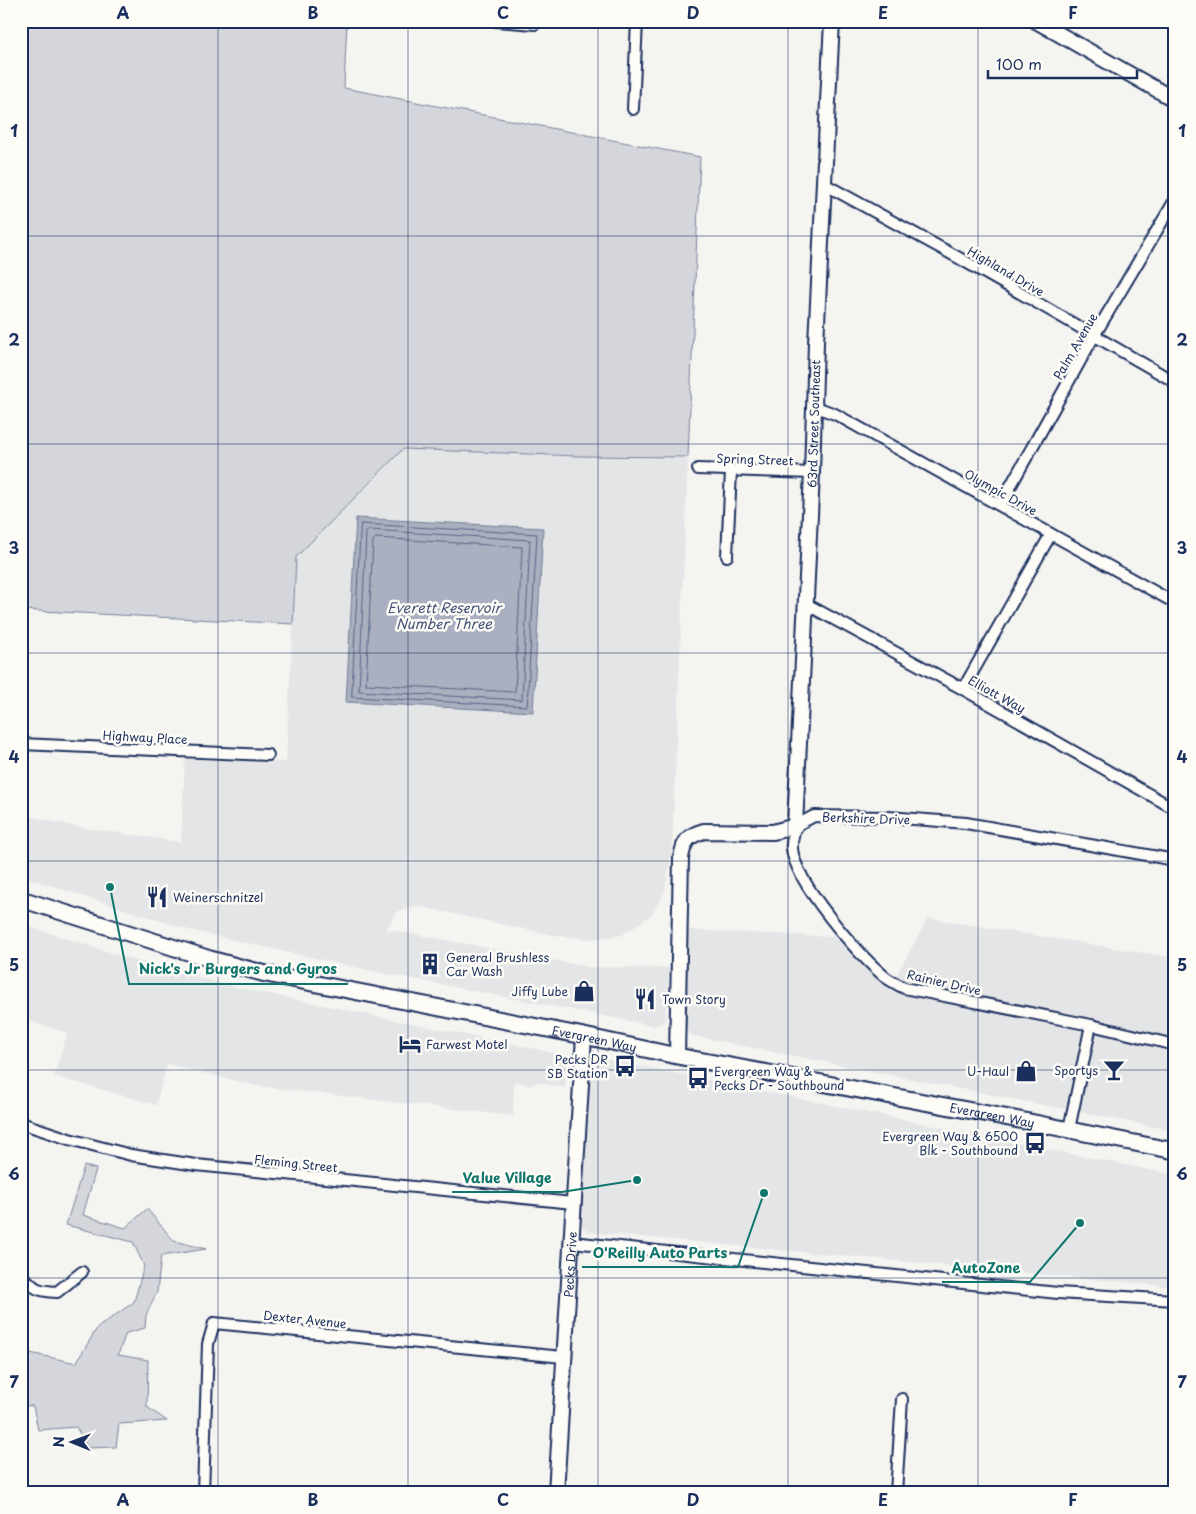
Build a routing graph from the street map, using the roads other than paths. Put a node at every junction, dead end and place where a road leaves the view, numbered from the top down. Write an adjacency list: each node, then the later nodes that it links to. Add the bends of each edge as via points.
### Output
1 (496, 21): 5 (street)
2 (637, 21): 7 (street)
3 (832, 21): 8 (street, 63rd Street Southeast)
4 (1036, 21): 6 (street)
5 (535, 24)
6 (1175, 100)
7 (633, 109)
8 (824, 184): 10 (street, Highland Drive); 12 (street, 63rd Street Southeast)
9 (1175, 200): 10 (street, Palm Avenue)
10 (1094, 336): 11 (street, Highland Drive); 16 (street, Palm Avenue)
11 (1175, 382)
12 (813, 406): 15 (street, 63rd Street Southeast); 16 (street, Olympic Drive, via 835,414)
13 (698, 469): 14 (street, Spring Street)
14 (731, 470): 15 (street, Spring Street); 18 (street)
15 (812, 473): 20 (street, 63rd Street Southeast)
16 (1000, 505): 17 (street, Olympic Drive)
17 (1051, 534): 19 (street, Olympic Drive); 21 (street)
18 (727, 556)
19 (1175, 603)
20 (806, 604): 21 (street, Elliott Way); 25 (street, 63rd Street Southeast)
21 (963, 689): 24 (street, Elliott Way)
22 (21, 744): 23 (street, Highway Place)
23 (268, 755)
24 (1175, 809)
25 (795, 826): 26 (street, Berkshire Drive, via 814,816 966,823); 28 (street, Rainier Drive, via 792,849 801,876 824,910 885,977 904,988); 31 (street, Berkshire Drive, via 773,832 704,831 684,842)
26 (1175, 860)
27 (21, 899): 29 (main road, Evergreen Way, via 254,971)
28 (1091, 1025): 30 (street, Rainier Drive); 33 (street)
29 (584, 1036): 31 (main road, Evergreen Way); 35 (street, Pecks Drive)
30 (1175, 1045)
31 (677, 1056): 33 (main road, Evergreen Way)
32 (21, 1123): 35 (street, Fleming Street, via 131,1155 196,1166)
33 (1069, 1129): 34 (main road, Evergreen Way)
34 (1175, 1151)
35 (573, 1203): 36 (street, Pecks Drive)
36 (572, 1242): 39 (street, via 1058,1293); 40 (street, Pecks Drive)
37 (82, 1272): 38 (street, via 57,1292 41,1292)
38 (21, 1274)
39 (1175, 1300)
40 (563, 1357): 42 (street, Dexter Avenue, via 214,1322 208,1344); 43 (street, Pecks Drive)
41 (902, 1399): 44 (street)
42 (203, 1493)
43 (556, 1493)
44 (896, 1493)

